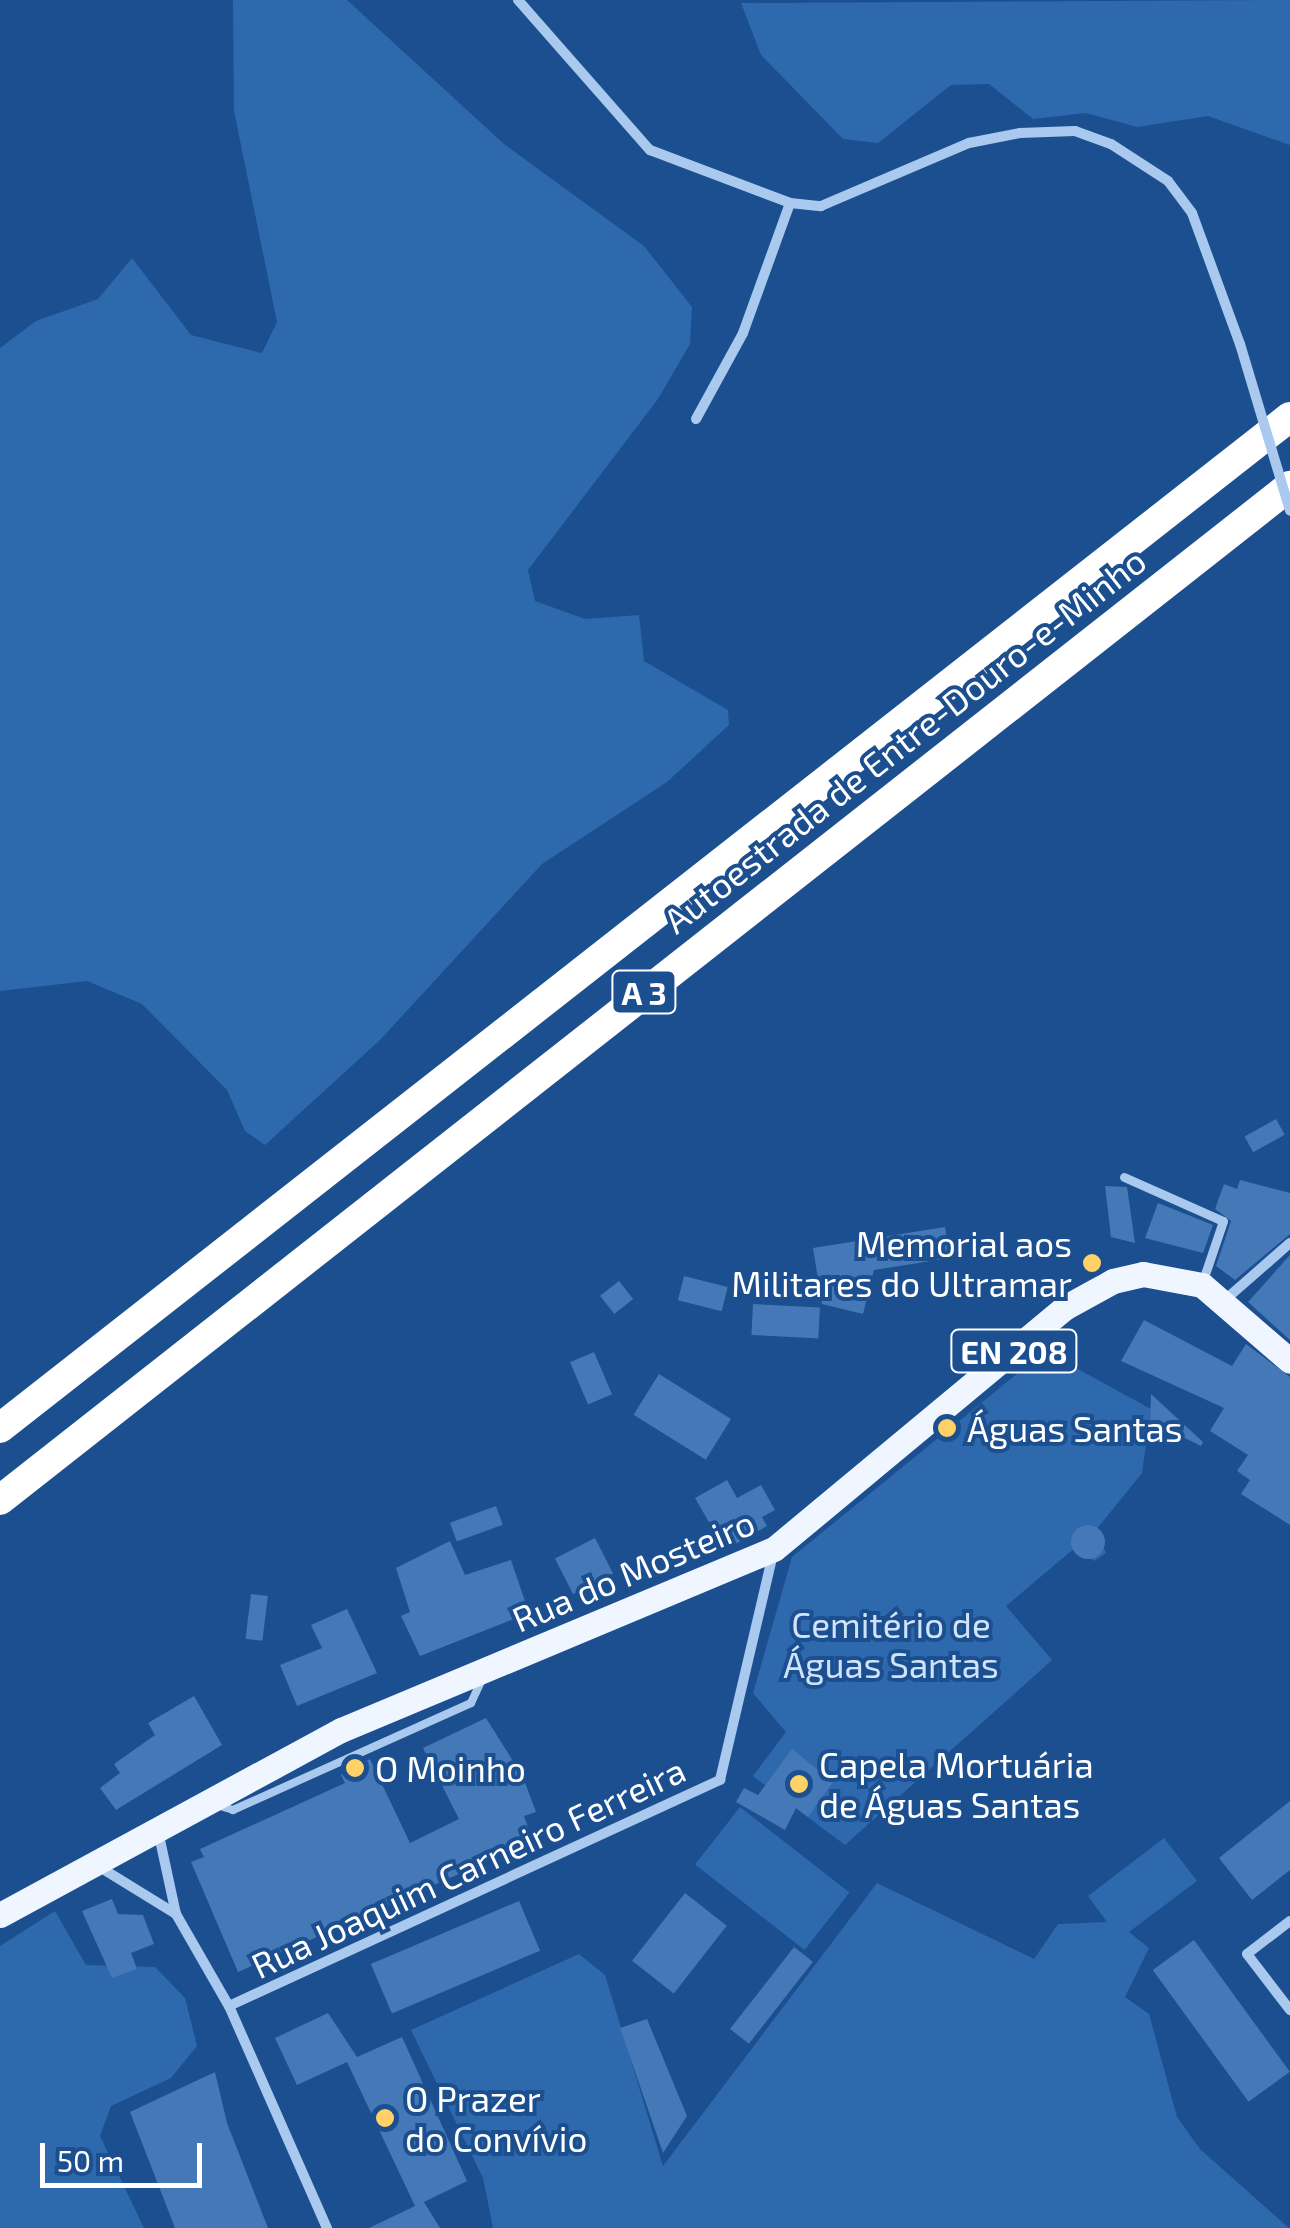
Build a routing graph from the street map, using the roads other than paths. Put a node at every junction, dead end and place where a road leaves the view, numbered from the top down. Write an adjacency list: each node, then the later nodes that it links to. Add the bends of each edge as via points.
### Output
1 (518, 0): 2 (street, via 650,150)
2 (790, 203): 4 (street, via 743,333); 6 (street, bridge, via 843,199 969,143 1075,131 1168,181 1214,258)
3 (1290, 417): 12 (highway, Autoestrada de Entre-Douro-e-Minho / A 3)
4 (696, 419)
5 (1290, 486): 13 (highway, Autoestrada de Entre-Douro-e-Minho / A 3)
6 (1290, 510)
7 (1124, 1177): 9 (street, via 1224,1221)
8 (1290, 1242): 10 (street)
9 (1202, 1285): 10 (main road, Rua do Mosteiro / EN 208); 14 (main road, Rua do Mosteiro / EN 208, via 1143,1274 1088,1292)
10 (1226, 1299): 11 (main road, Rua do Mosteiro / EN 208)
11 (1290, 1362)
12 (0, 1428)
13 (0, 1500)
14 (774, 1549): 15 (main road, Rua do Mosteiro / EN 208, via 485,1672); 20 (street, Rua Joaquim Carneiro Ferreira, via 726,1772 680,1804)
15 (157, 1827): 16 (main road, Rua do Mosteiro / EN 208); 17 (street)
16 (93, 1863): 17 (street); 18 (main road, Rua do Mosteiro / EN 208)
17 (176, 1914): 20 (street)
18 (0, 1915)
19 (1290, 1921): 21 (street, via 1247,1954)
20 (229, 2006): 22 (street)
21 (1290, 2010)
22 (326, 2228)

